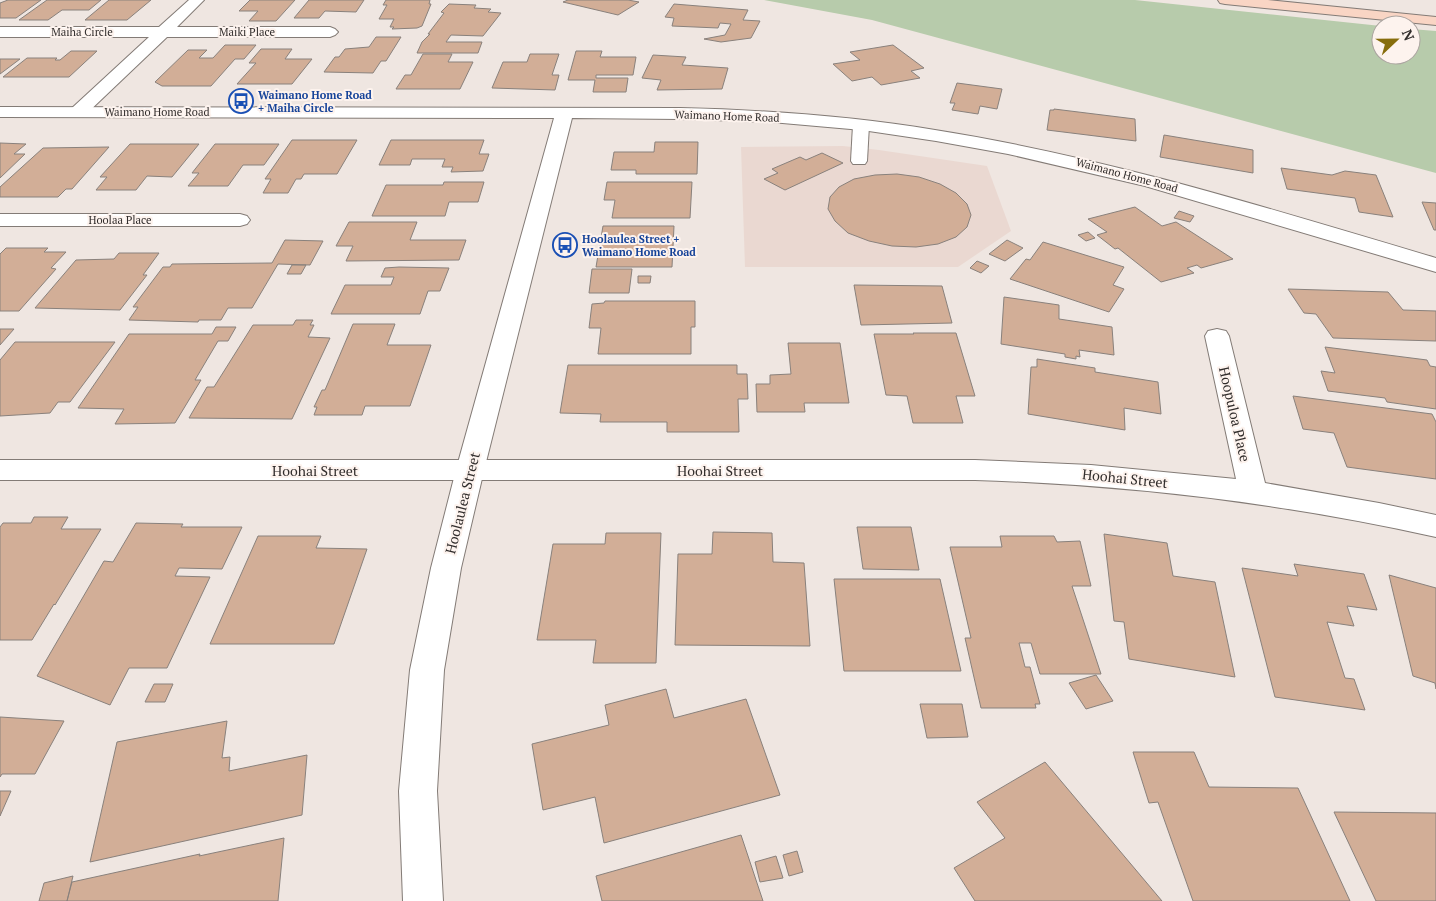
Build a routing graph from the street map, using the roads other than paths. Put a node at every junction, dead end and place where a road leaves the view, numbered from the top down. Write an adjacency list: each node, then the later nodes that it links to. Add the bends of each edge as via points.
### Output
1 (197, 0): 5 (street)
2 (1225, 0): 3 (main road)
3 (1436, 21)
4 (0, 32): 5 (street, Maiha Circle)
5 (165, 32): 6 (street, Maiki Place); 8 (street)
6 (330, 32)
7 (0, 112): 8 (street, Waimano Home Road)
8 (78, 112): 9 (street, Waimano Home Road)
9 (564, 113): 10 (street, Waimano Home Road, via 710,114); 17 (street, Hoolaulea Street)
10 (861, 125): 11 (lane); 14 (street, Waimano Home Road, via 962,139 1066,160 1201,195)
11 (860, 161)
12 (0, 220): 13 (street, Hoolaa Place)
13 (240, 220)
14 (1436, 265)
15 (1217, 336): 18 (street, Hoopuloa Place)
16 (0, 470): 17 (street, Hoohai Street)
17 (470, 470): 18 (street, Hoohai Street, via 1060,472); 20 (street, Hoolaulea Street, via 446,568 427,670 418,791)
18 (1253, 492): 19 (street, Hoohai Street)
19 (1436, 526)
20 (423, 901)

